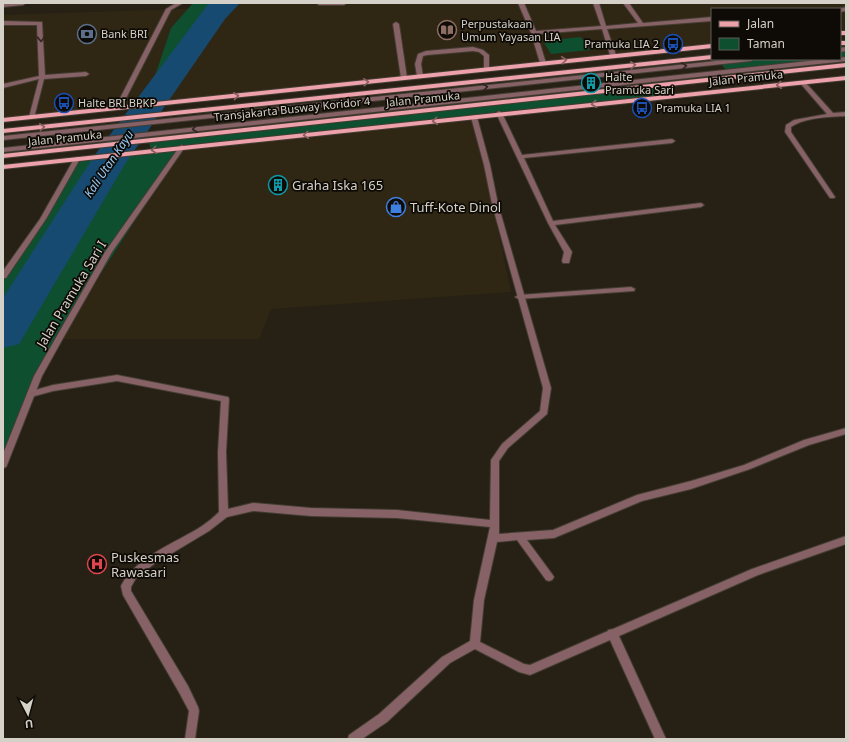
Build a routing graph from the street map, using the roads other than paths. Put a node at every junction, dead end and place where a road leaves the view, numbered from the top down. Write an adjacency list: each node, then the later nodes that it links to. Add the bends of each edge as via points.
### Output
1 (23, 3): 9 (street)
2 (180, 3): 34 (street, via 169,9)
3 (318, 3): 4 (street)
4 (344, 3)
5 (520, 3): 16 (street)
6 (596, 3): 15 (street)
7 (626, 3): 14 (street)
8 (843, 3): 10 (street)
9 (3, 5)
10 (846, 8)
11 (711, 19): 14 (street)
12 (3, 23): 29 (street, one-way to 29, via 40,23)
13 (396, 24): 30 (street)
14 (642, 24): 15 (street)
15 (603, 27): 16 (street); 19 (street)
16 (534, 33): 23 (street)
17 (711, 46): 18 (main road, Jalan Pramuka)
18 (643, 53): 19 (main road, Jalan Pramuka); 24 (main road)
19 (613, 56): 23 (main road, Jalan Pramuka, one-way to 19)
20 (711, 56): 24 (main road, Jalan Pramuka)
21 (742, 60): 43 (street, Transjakarta Busway Koridor 4, one-way to 21)
22 (837, 60): 46 (street, Transjakarta Busway Koridor 4, one-way to 46, via 140,135)
23 (543, 63): 26 (main road, Jalan Pramuka)
24 (650, 63): 42 (main road, Jalan Pramuka, one-way to 24)
25 (846, 65): 41 (main road, Jalan Pramuka)
26 (488, 68): 28 (main road, Jalan Pramuka); 28 (street, via 487,56 481,50 426,53 420,55)
27 (86, 74): 29 (street)
28 (420, 76): 30 (main road, Jalan Pramuka)
29 (42, 77): 33 (street); 38 (street)
30 (404, 78): 34 (main road, Jalan Pramuka, one-way to 30)
31 (846, 78): 32 (main road, Jalan Pramuka)
32 (803, 83): 35 (main road, Jalan Pramuka, one-way to 35); 37 (street)
33 (3, 86)
34 (118, 108): 38 (main road, Jalan Pramuka)
35 (499, 113): 39 (main road, Jalan Pramuka); 50 (street)
36 (846, 114): 37 (street)
37 (831, 115): 53 (street, via 796,120 788,126 788,132)
38 (32, 117): 40 (main road, Jalan Pramuka)
39 (474, 117): 44 (main road, Jalan Pramuka, one-way to 44); 59 (street)
40 (3, 120)
41 (268, 127): 44 (main road); 46 (main road, Jalan Pramuka, via 131,142)
42 (3, 131)
43 (3, 138)
44 (248, 141): 47 (main road, Jalan Pramuka)
45 (672, 141): 50 (street)
46 (91, 143): 48 (street, Transjakarta Busway Koridor 4); 49 (main road, Jalan Pramuka)
47 (182, 147): 51 (main road, Jalan Pramuka, one-way to 51); 60 (street, Jalan Pramuka Sari I, via 109,252 41,370)
48 (3, 150)
49 (3, 156)
50 (520, 157): 55 (street)
51 (77, 159): 52 (main road, Jalan Pramuka); 57 (street, via 43,218)
52 (3, 167)
53 (832, 197)
54 (701, 205): 55 (street)
55 (551, 223): 56 (street, via 568,252)
56 (566, 261)
57 (3, 276)
58 (631, 289): 59 (street)
59 (519, 297): 64 (street, via 547,388 544,412 505,446 495,460)
60 (31, 394): 62 (street, Jalan Pramuka Sari I); 63 (street, via 117,378 225,399 222,452)
61 (846, 431): 66 (street, via 807,442 747,467 640,498 554,534)
62 (3, 465)
63 (224, 514): 64 (street, via 253,507 311,512 397,514); 71 (street, via 206,528 151,561 134,574 126,586 126,592 184,690 194,712)
64 (495, 524): 65 (street)
65 (494, 538): 66 (street); 70 (street, via 479,600)
66 (521, 538): 68 (street)
67 (846, 540): 69 (street, via 755,572)
68 (548, 577)
69 (612, 633): 70 (street, via 530,670 523,669); 73 (street)
70 (475, 644): 72 (street, via 446,660 383,718)
71 (190, 739)
72 (353, 739)
73 (661, 739)

